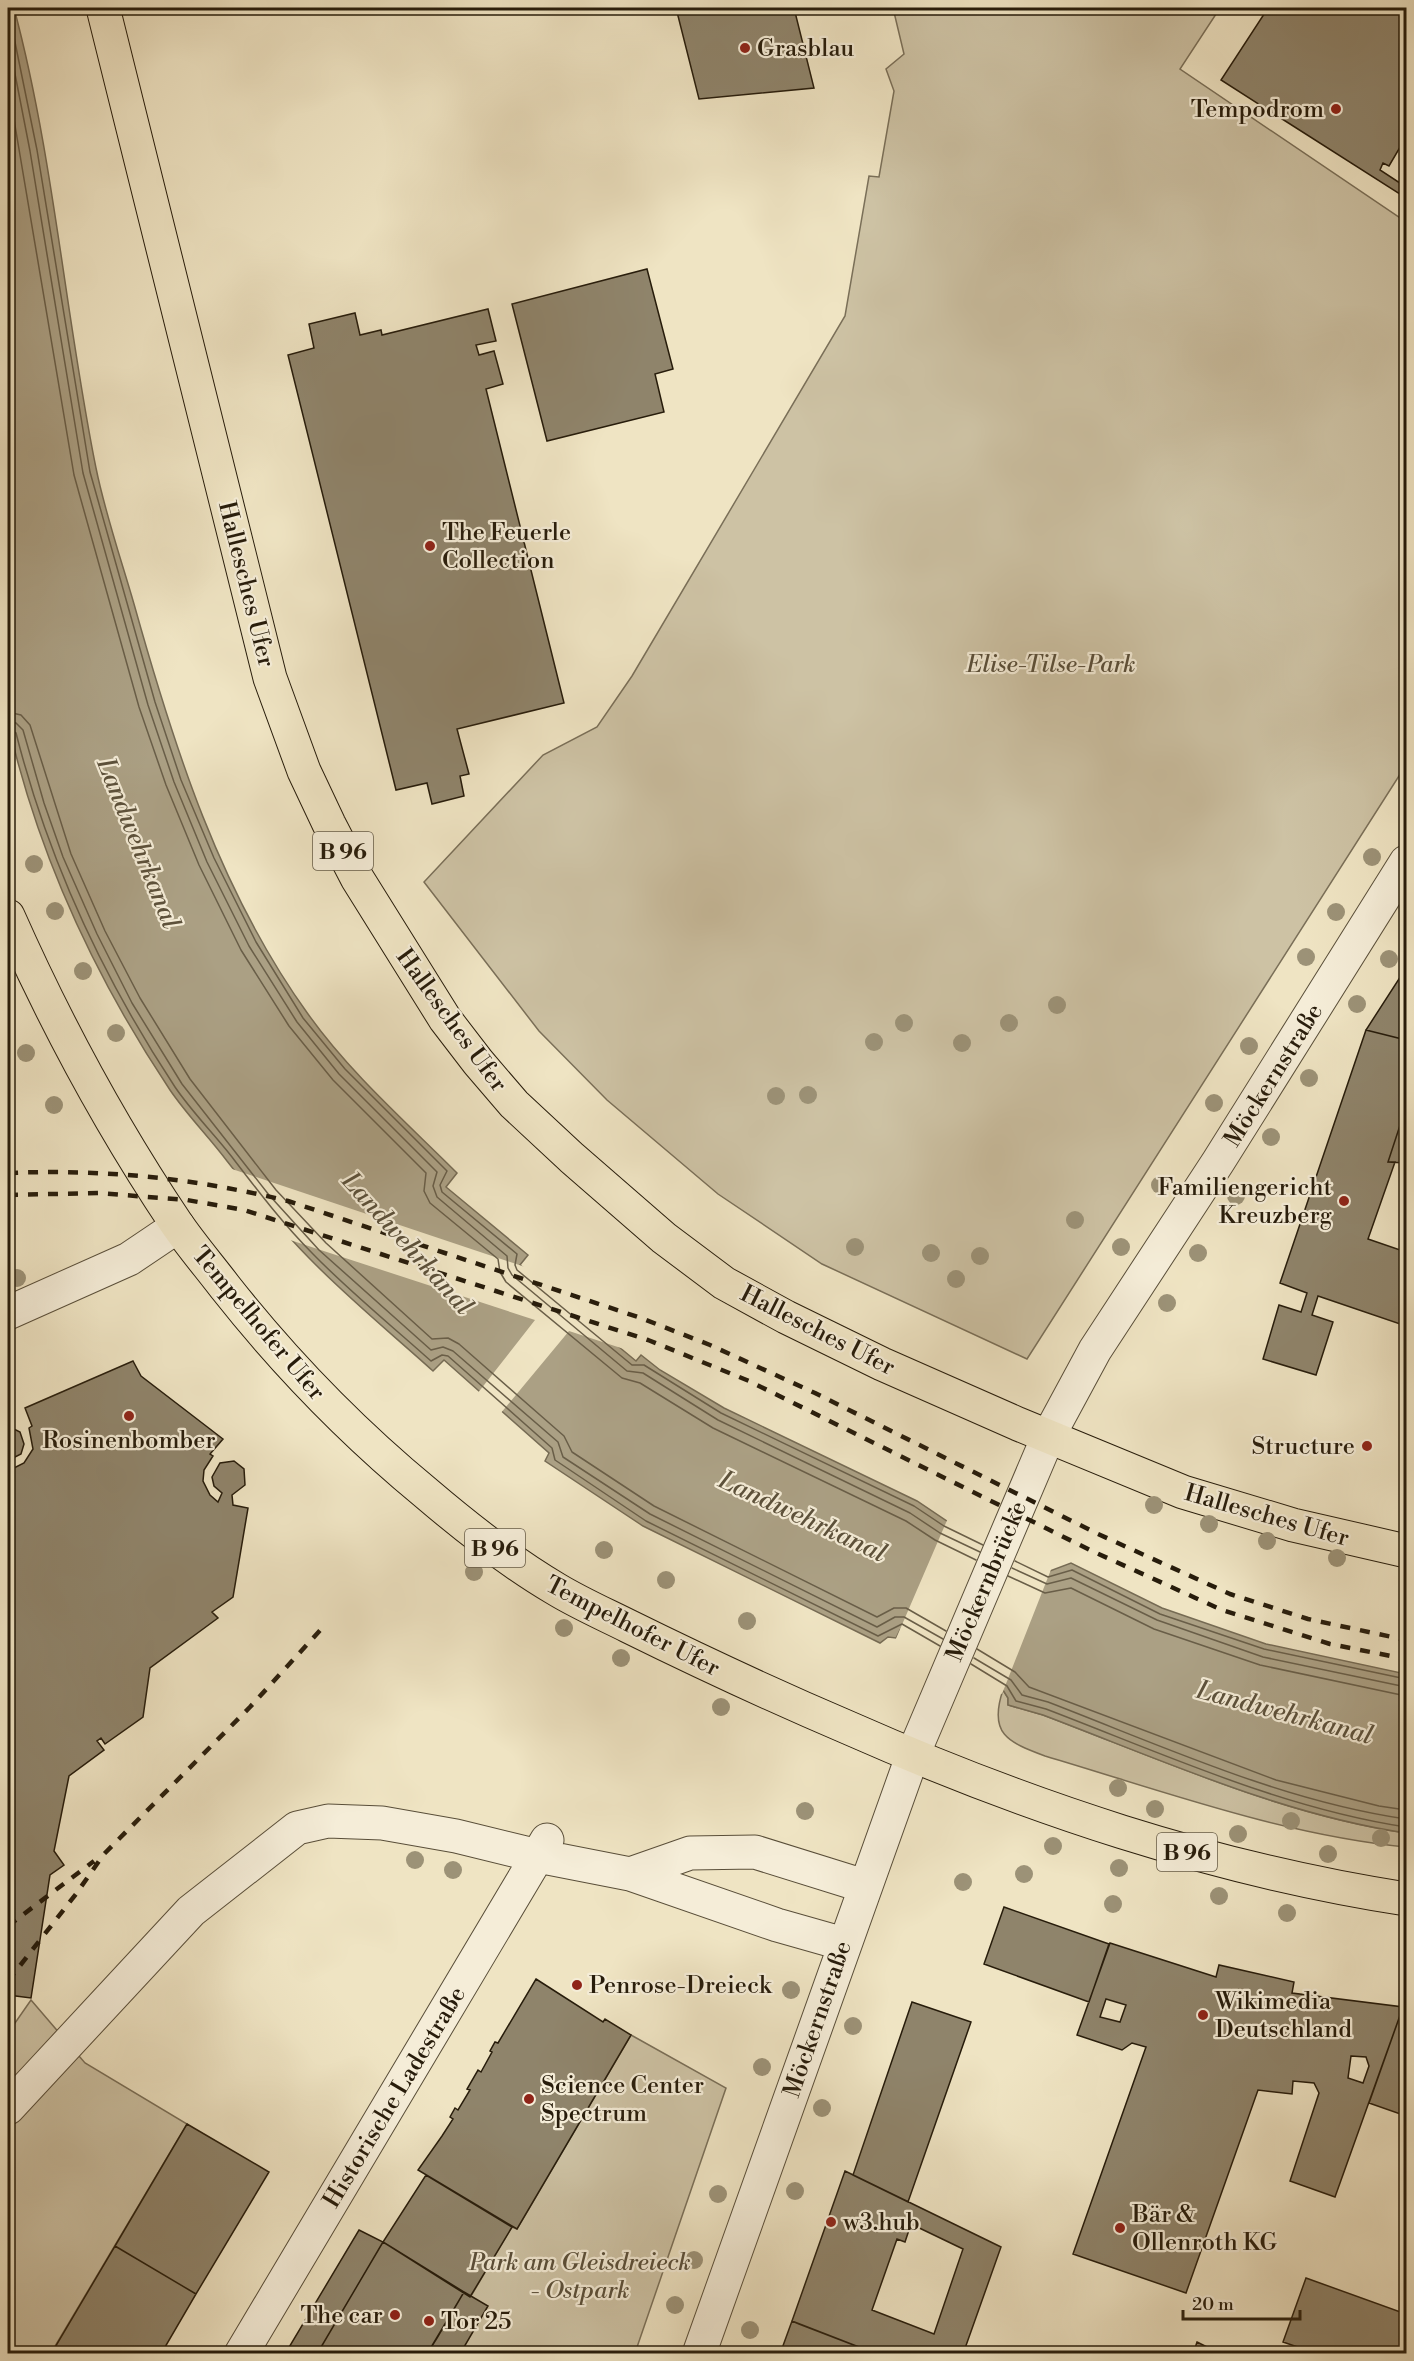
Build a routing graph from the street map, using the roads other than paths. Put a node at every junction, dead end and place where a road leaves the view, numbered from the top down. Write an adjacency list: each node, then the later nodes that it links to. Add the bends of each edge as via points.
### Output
1 (103, 8): 6 (main road, Hallesches Ufer / B 96, via 270,678 304,771 329,824 357,878 445,1019 500,1087 564,1150 664,1238 724,1283 882,1364)
2 (1407, 862): 6 (street, Möckernstraße, via 1095,1350)
3 (8, 916): 4 (main road, Tempelhofer Ufer / B 96, via 51,1010)
4 (178, 1226): 5 (street, via 129,1259); 10 (main road, Tempelhofer Ufer / B 96, via 267,1340 367,1444 471,1532 556,1589 705,1664)
5 (8, 1313)
6 (1048, 1437): 7 (street, Möckernstraße); 8 (main road, Hallesches Ufer / B 96, via 1183,1492 1293,1525)
7 (1032, 1476): 9 (street, Möckernbrücke)
8 (1407, 1551)
9 (941, 1687): 10 (street, Möckernstraße)
10 (912, 1757): 13 (street, Möckernstraße); 14 (main road, Tempelhofer Ufer / B 96, via 1162,1846 1322,1886)
11 (543, 1848): 12 (street); 16 (street, via 382,1823 328,1821 297,1828 190,1911); 17 (street, Historische Ladestraße)
12 (630, 1874): 13 (street, via 690,1853 754,1852); 15 (street)
13 (864, 1886): 15 (street, Möckernstraße)
14 (1407, 1899)
15 (844, 1944): 18 (street, Möckernstraße)
16 (8, 2108)
17 (241, 2354)
18 (699, 2354)

